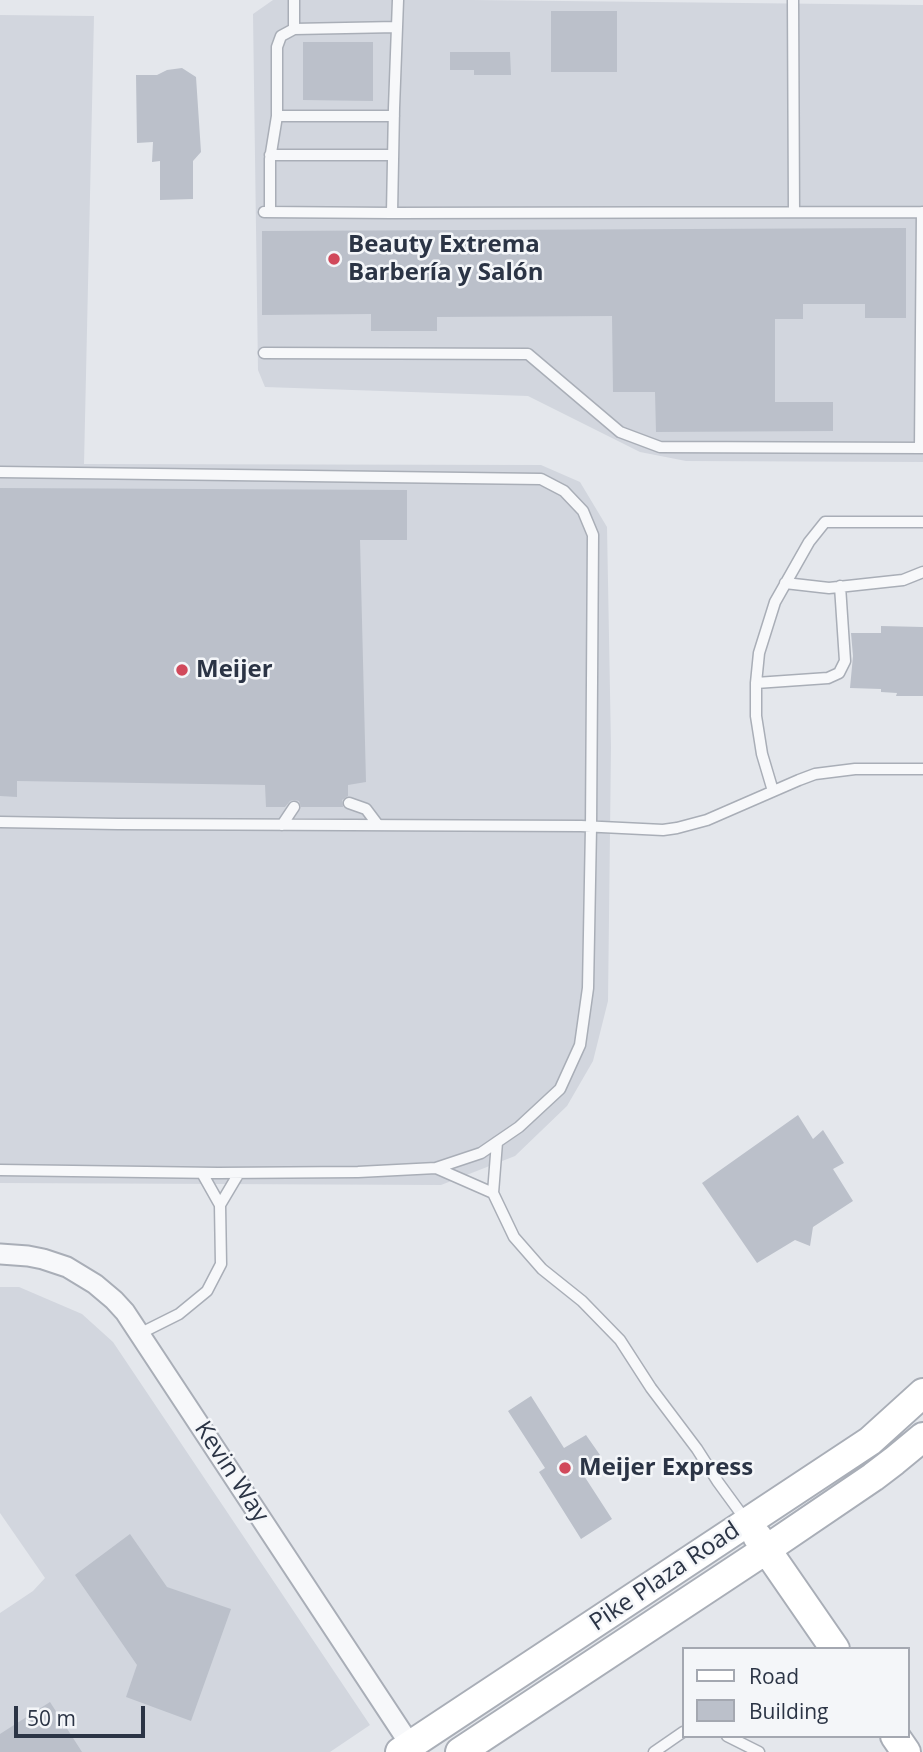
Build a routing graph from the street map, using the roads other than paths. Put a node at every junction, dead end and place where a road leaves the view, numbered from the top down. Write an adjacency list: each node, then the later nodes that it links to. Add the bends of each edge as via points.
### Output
1 (294, 0): 5 (lane)
2 (398, 0): 4 (lane)
3 (793, 0): 10 (lane)
4 (397, 27): 5 (lane); 7 (lane)
5 (294, 29): 6 (lane, via 281,36 277,47)
6 (277, 116): 7 (lane); 8 (lane)
7 (394, 116): 9 (lane)
8 (270, 155): 9 (lane); 12 (lane, via 267,212)
9 (393, 155): 12 (lane)
10 (794, 212): 11 (lane); 12 (lane)
11 (923, 212): 14 (lane)
12 (392, 213)
13 (264, 353): 14 (lane, via 528,354 620,432 660,447)
14 (922, 448)
15 (0, 472): 28 (lane, via 541,479 564,491 583,511 593,535)
16 (923, 522): 18 (lane, via 825,522)
17 (923, 572): 19 (lane, via 903,580)
18 (785, 583): 19 (lane); 20 (lane, via 760,653)
19 (841, 586): 20 (lane, via 845,661 839,673 828,678)
20 (756, 683): 22 (lane, via 757,726)
21 (923, 769): 22 (lane, via 829,771)
22 (772, 791): 28 (lane, via 677,828)
23 (349, 803): 27 (lane, via 366,809)
24 (295, 807): 26 (lane)
25 (0, 822): 26 (lane)
26 (282, 825): 27 (lane)
27 (378, 825): 28 (lane)
28 (591, 827): 29 (lane, via 587,988 580,1045 560,1089)
29 (497, 1142): 30 (lane, via 481,1153); 34 (lane)
30 (436, 1168): 33 (lane); 34 (lane)
31 (0, 1170): 32 (lane)
32 (202, 1173): 33 (lane); 35 (lane)
33 (239, 1173): 35 (lane)
34 (493, 1193): 40 (lane, via 514,1237 620,1340)
35 (220, 1205): 37 (lane, via 220,1264 207,1291 179,1314)
36 (0, 1254): 37 (street, Kevin Way, via 43,1259 74,1271 114,1300)
37 (139, 1334): 45 (street, Kevin Way)
38 (923, 1394): 40 (main road, Pike Plaza Road, via 870,1441)
39 (923, 1437): 41 (main road, Pike Plaza Road)
40 (748, 1522): 41 (main road); 45 (main road, Pike Plaza Road)
41 (767, 1549): 42 (main road); 46 (main road, Pike Plaza Road)
42 (834, 1647)
43 (682, 1733): 47 (lane)
44 (731, 1738): 48 (lane)
45 (409, 1750)
46 (460, 1752)
47 (654, 1752)
48 (758, 1752)

